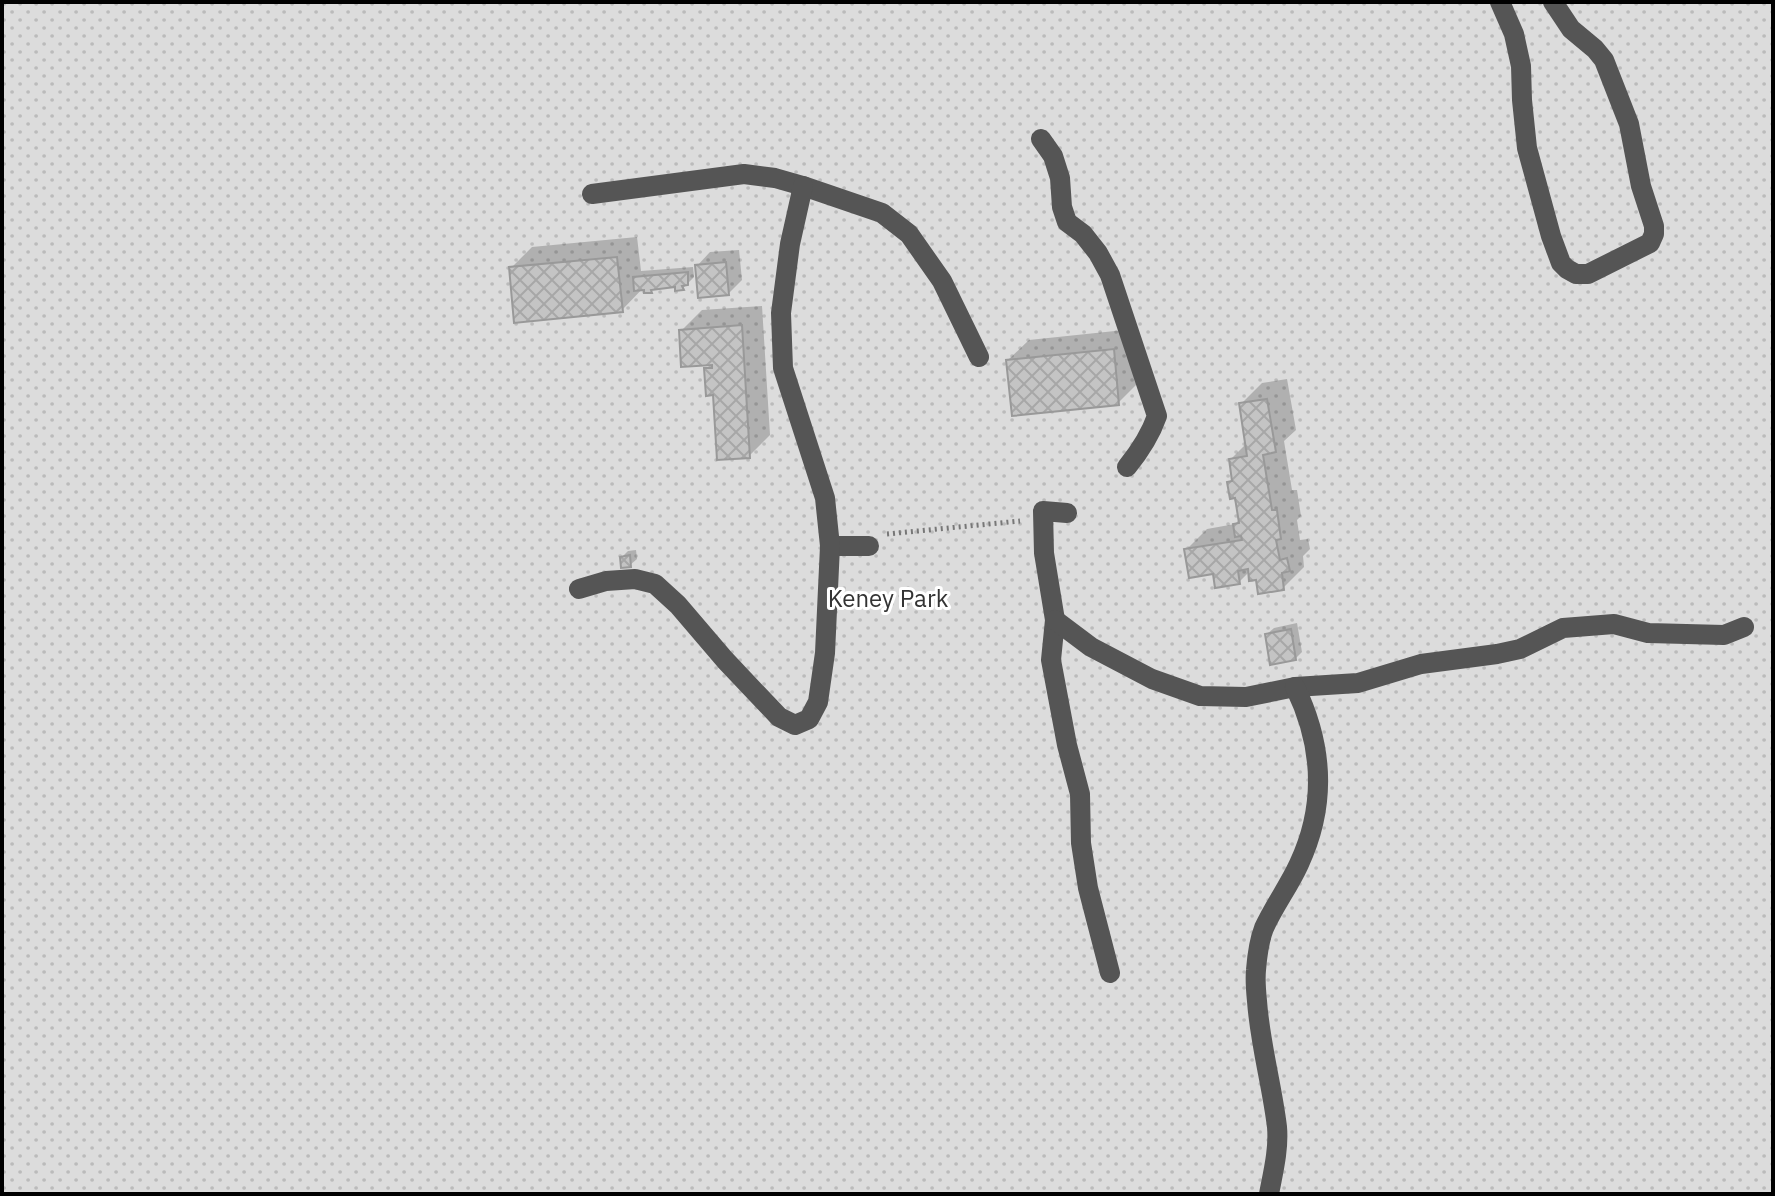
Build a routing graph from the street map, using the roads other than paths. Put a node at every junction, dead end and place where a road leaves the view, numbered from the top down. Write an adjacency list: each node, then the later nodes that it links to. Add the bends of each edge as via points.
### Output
1 (1500, 2): 2 (lane, via 1519,55 1527,148 1551,236 1561,263 1576,274 1588,274 1650,243 1654,226 1629,124 1604,60 1571,29)
2 (1553, 2)
3 (1041, 139): 7 (lane, via 1060,178 1067,222 1083,234 1110,275 1157,416 1144,446)
4 (803, 186): 5 (lane, via 744,174); 6 (lane, via 882,213 909,234 942,281); 10 (lane, via 781,313 783,368 825,498)
5 (592, 194)
6 (979, 357)
7 (1127, 467)
8 (1067, 513): 12 (lane, via 1043,511)
9 (875, 539): 10 (lane)
10 (830, 546): 11 (lane, via 818,702 809,719 795,725 779,717 655,584 635,579)
11 (579, 589)
12 (1055, 620): 14 (lane, via 1091,647 1152,679 1200,696 1246,697); 15 (lane, via 1051,660 1080,794 1088,888)
13 (1744, 627): 14 (lane, via 1724,635 1648,633 1614,624 1563,628 1520,649 1421,664 1358,683)
14 (1295, 687): 16 (lane, via 1315,736 1319,770 1310,835 1264,930 1255,974 1277,1131)
15 (1110, 973)
16 (1269, 1194)

